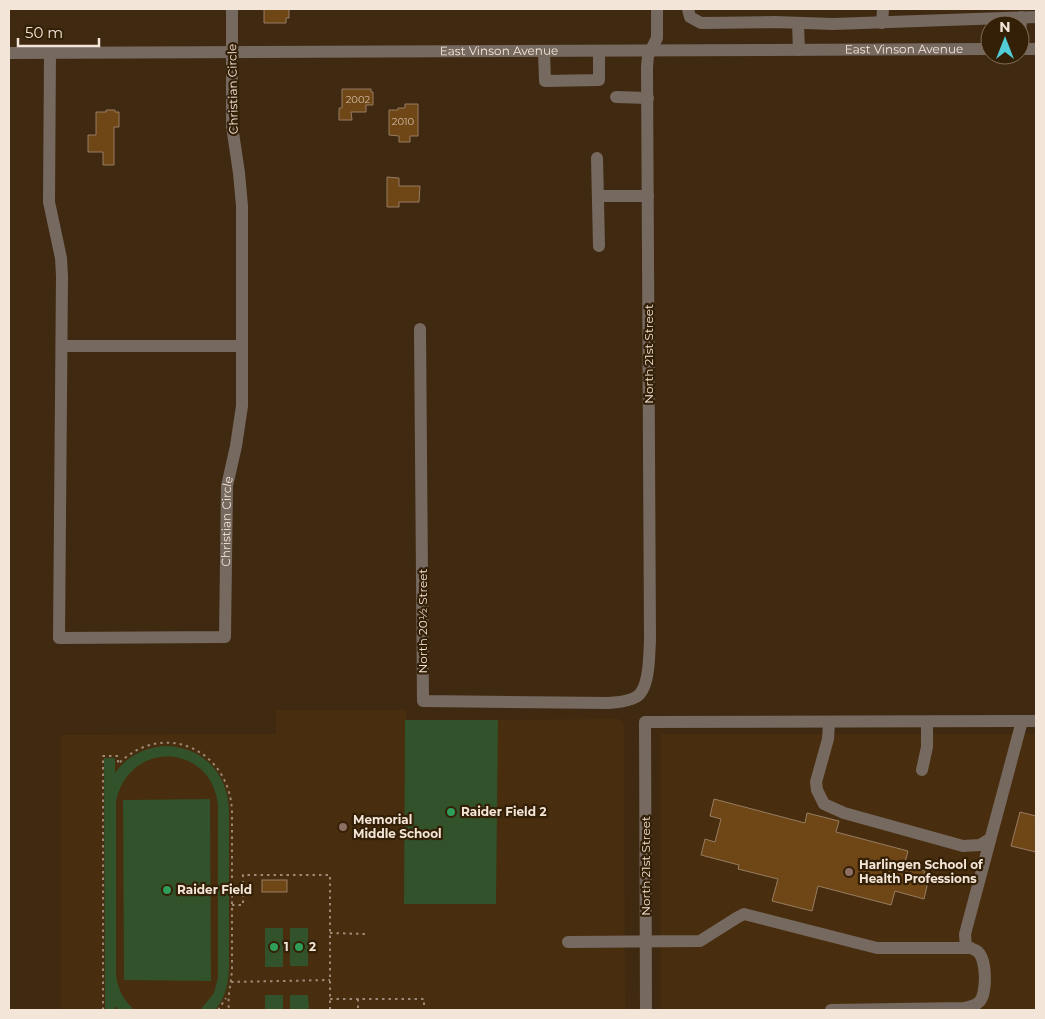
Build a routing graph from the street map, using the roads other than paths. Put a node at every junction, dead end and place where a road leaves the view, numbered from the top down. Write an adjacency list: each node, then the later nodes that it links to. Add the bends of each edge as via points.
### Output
1 (232, 9): 14 (street, Christian Circle)
2 (658, 9): 13 (street, North 21st Street, via 657,38)
3 (688, 9): 8 (street, via 690,17 701,23)
4 (883, 9): 7 (street)
5 (921, 15): 6 (street); 7 (street)
6 (980, 16)
7 (882, 23): 8 (street)
8 (798, 24): 10 (street)
9 (980, 49): 10 (street, East Vinson Avenue)
10 (799, 50): 13 (street, East Vinson Avenue)
11 (544, 51): 12 (street, East Vinson Avenue); 12 (street, via 545,81 599,80); 14 (street, East Vinson Avenue)
12 (599, 51): 13 (street, East Vinson Avenue)
13 (650, 51): 18 (street, North 21st Street, via 647,62)
14 (232, 52): 16 (street, East Vinson Avenue); 25 (street, Christian Circle, via 232,126 242,206)
15 (9, 53): 16 (street, East Vinson Avenue)
16 (50, 53): 24 (street, via 48,202 61,258)
17 (616, 97): 18 (street)
18 (648, 98): 21 (street, North 21st Street)
19 (597, 158): 20 (street)
20 (598, 196): 21 (street); 22 (street)
21 (648, 196): 26 (street, North 21st Street, via 650,640 644,688)
22 (599, 246)
23 (420, 329): 26 (street, North 20½ Street, via 423,701 609,703)
24 (62, 346): 25 (street); 25 (street, Christian Circle, via 59,638 225,637 227,486 242,406)
25 (242, 346)
26 (635, 698)
27 (1022, 721): 28 (street); 30 (street); 32 (street)
28 (1036, 721)
29 (829, 722): 30 (street); 32 (street, via 828,739 816,782 824,804 844,813 963,846 980,845); 34 (street, North 21st Street, via 645,722)
30 (927, 722): 31 (street, via 927,747)
31 (922, 770)
32 (990, 839): 35 (street, via 965,934)
33 (568, 942): 34 (street)
34 (646, 942): 35 (street, via 700,941 744,914 877,948); 36 (street, North 21st Street)
35 (966, 948): 37 (street, via 978,952 984,966 983,997 975,1005 964,1008)
36 (646, 1010)
37 (831, 1010)

